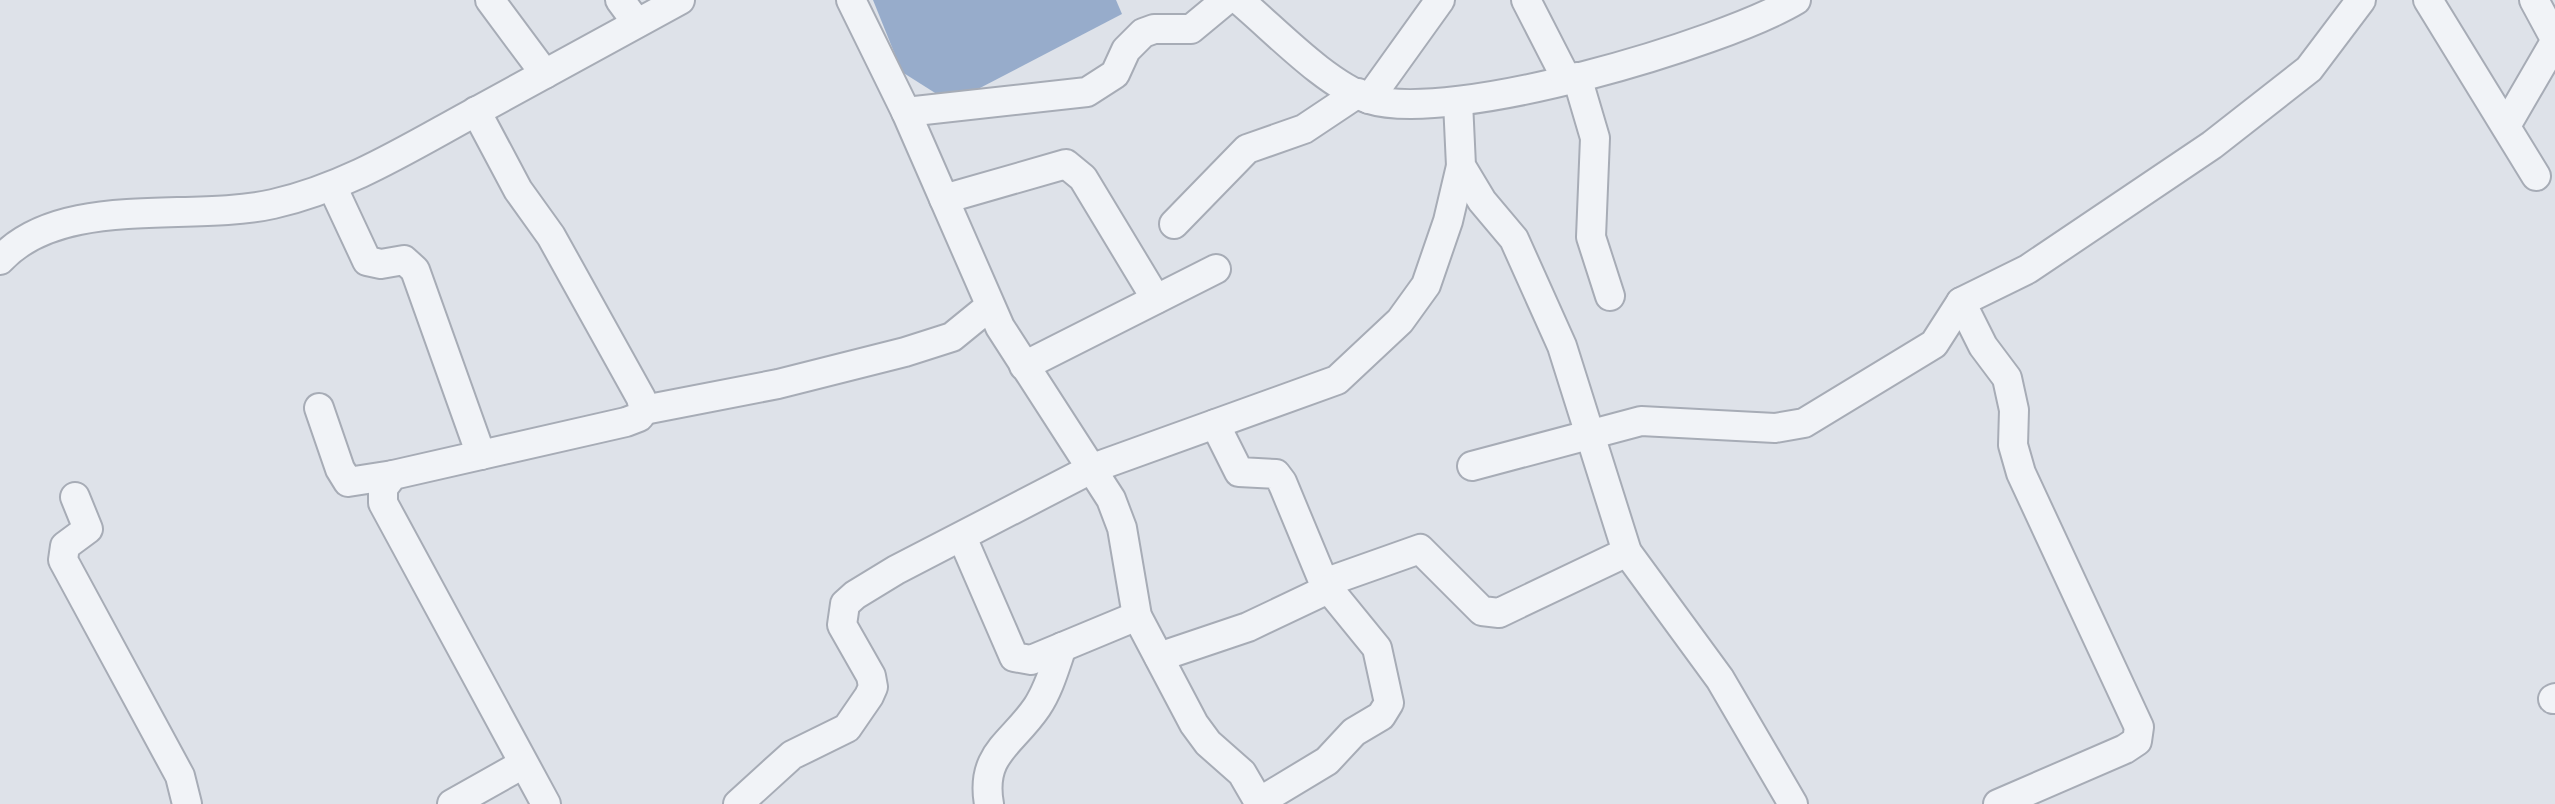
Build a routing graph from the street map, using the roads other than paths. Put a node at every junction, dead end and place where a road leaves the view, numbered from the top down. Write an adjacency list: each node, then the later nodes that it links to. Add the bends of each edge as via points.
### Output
1 (490, 0): 14 (street)
2 (620, 0): 13 (street)
3 (680, 0): 13 (street)
4 (851, 0): 19 (street)
5 (1226, 0): 19 (street, via 1191,29 1143,33 1126,50 1115,74 1087,92)
6 (1239, 0): 16 (street, via 1336,81)
7 (1440, 0): 16 (street)
8 (1526, 0): 15 (street)
9 (1796, 0): 15 (street, via 1703,39)
10 (2361, 0): 30 (street, via 2309,69 2212,145 2028,269)
11 (2428, 0): 20 (street)
12 (2534, 0): 20 (street, via 2554,37 2553,45)
13 (637, 23): 14 (street)
14 (545, 74): 18 (street)
15 (1572, 78): 17 (street); 28 (street, via 1595,138 1591,237)
16 (1364, 96): 17 (street, via 1400,103); 25 (street, via 1304,129 1247,149)
17 (1458, 102): 21 (street)
18 (476, 111): 23 (street); 34 (street, via 518,190 551,236)
19 (906, 112): 24 (street)
20 (2506, 126): 22 (street)
21 (1461, 166): 35 (street, via 1437,258 1426,285 1400,321 1337,380); 36 (street, via 1524,259 1562,346)
22 (2536, 176)
23 (332, 186): 26 (street, via 272,204 180,215 90,216 45,228); 37 (street, via 367,261 404,260 415,270)
24 (944, 199): 29 (street, via 1066,164 1083,178); 31 (street)
25 (1174, 224)
26 (0, 260)
27 (1216, 269): 29 (street)
28 (1610, 296)
29 (1156, 299): 32 (street)
30 (1961, 302): 36 (street, via 1934,344 1873,384 1784,428 1655,420); 56 (street, via 2007,378 2021,473 2139,727 2137,741 2125,749)
31 (990, 306): 32 (street); 34 (street, via 952,337 905,352)
32 (1024, 366): 39 (street)
33 (319, 408): 40 (street, via 348,482)
34 (644, 410): 37 (street, via 626,422)
35 (1215, 424): 39 (street); 44 (street, via 1239,472 1276,474 1282,482)
36 (1590, 433): 38 (street); 43 (street)
37 (481, 455): 40 (street)
38 (1472, 466)
39 (1093, 468): 42 (street); 45 (street, via 1122,528)
40 (393, 475): 48 (street, via 383,488 383,503)
41 (75, 497): 51 (street, via 88,529 65,546 63,560 180,776)
42 (962, 537): 46 (street, via 1014,657 1031,660); 49 (street, via 896,570 845,604 842,625 871,676 869,696 847,728 792,755)
43 (1627, 552): 44 (street, via 1499,613 1482,611 1420,549); 55 (street, via 1720,679)
44 (1326, 586): 47 (street, via 1248,627); 50 (street, via 1377,648 1389,703 1381,716 1354,732 1327,761)
45 (1137, 616): 46 (street); 47 (street)
46 (1062, 647): 54 (street, via 1037,706 988,767)
47 (1159, 657): 50 (street, via 1194,724 1242,773)
48 (523, 764): 52 (street); 53 (street)
49 (748, 801)
50 (1260, 803)
51 (187, 804)
52 (452, 804)
53 (546, 804)
54 (989, 804)
55 (1793, 804)
56 (1998, 804)

